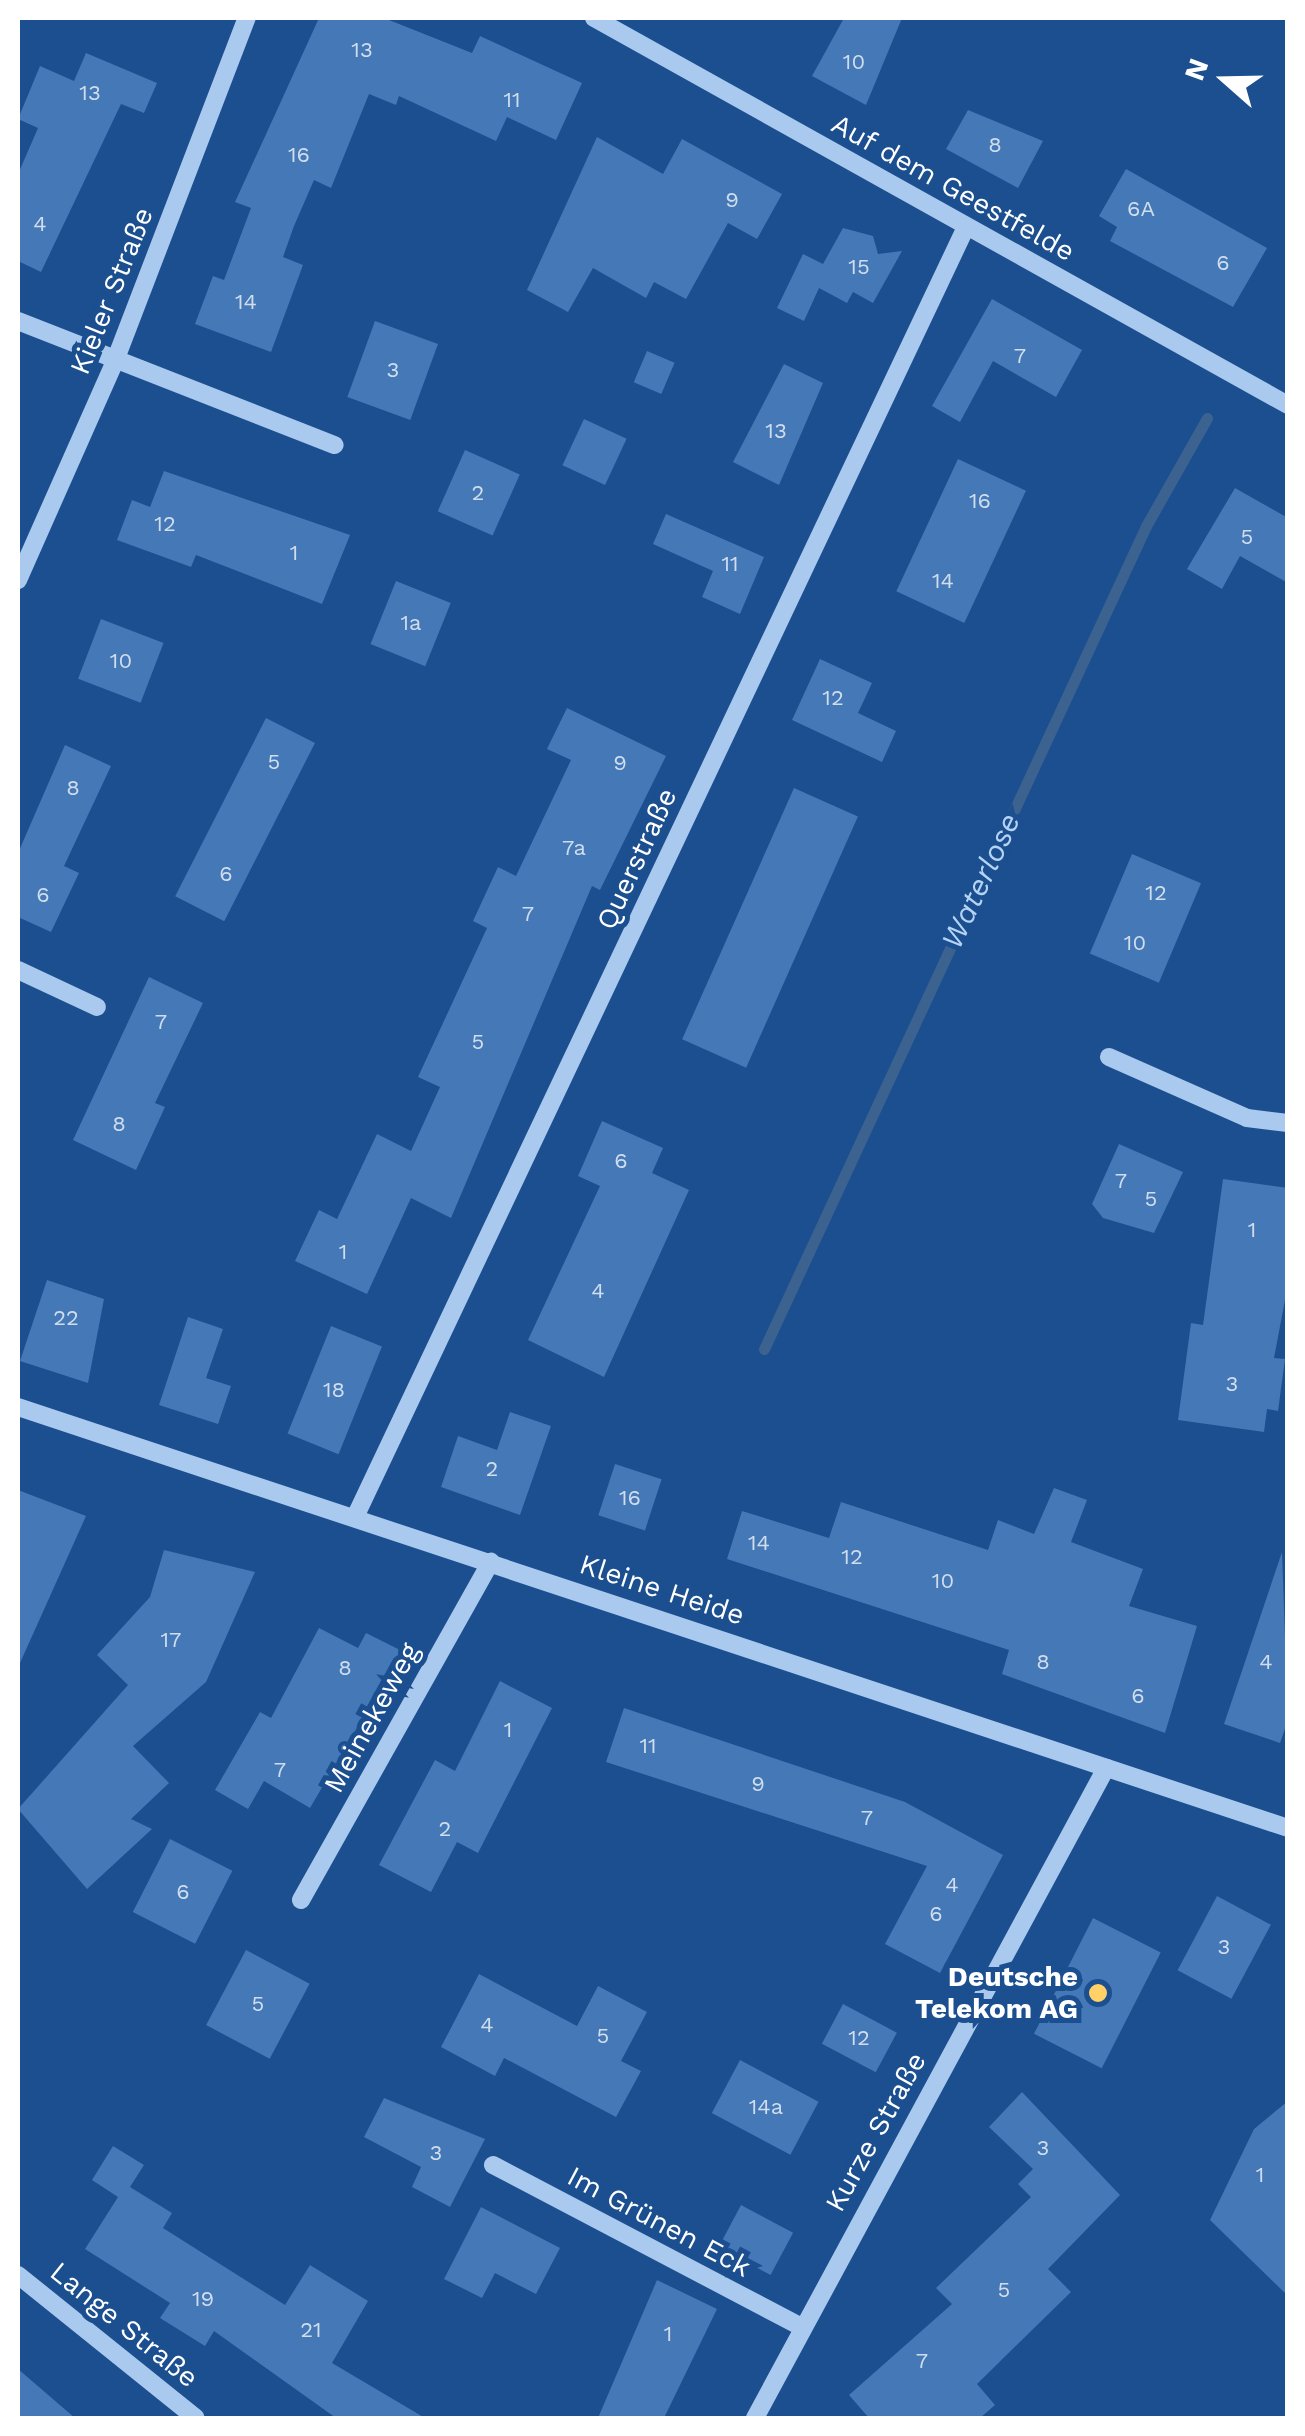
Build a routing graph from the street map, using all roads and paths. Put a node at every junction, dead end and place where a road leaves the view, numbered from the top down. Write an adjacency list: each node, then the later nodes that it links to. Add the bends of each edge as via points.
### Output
1 (248, 18): 5 (street, Kieler Straße)
2 (594, 18): 3 (street, Auf dem Geestfelde)
3 (966, 227): 6 (street, Auf dem Geestfelde); 14 (street, Querstraße)
4 (18, 320): 5 (street)
5 (115, 361): 7 (street); 8 (street, Kieler Straße)
6 (1288, 405)
7 (335, 445)
8 (18, 580)
9 (18, 970): 10 (street)
10 (97, 1006)
11 (1110, 1056): 12 (street, via 1247,1118)
12 (1288, 1123)
13 (18, 1407): 14 (street, Kleine Heide)
14 (357, 1513): 15 (street, Kleine Heide)
15 (491, 1562): 16 (street, Kleine Heide); 18 (street, Meinekeweg)
16 (1106, 1768): 17 (street, Kleine Heide); 21 (street, Kurze Straße)
17 (1288, 1828)
18 (301, 1900)
19 (493, 2165): 21 (street, Im Grünen Eck)
20 (18, 2275): 22 (street, Lange Straße)
21 (800, 2327): 23 (street, Kurze Straße)
22 (196, 2418)
23 (755, 2418)

